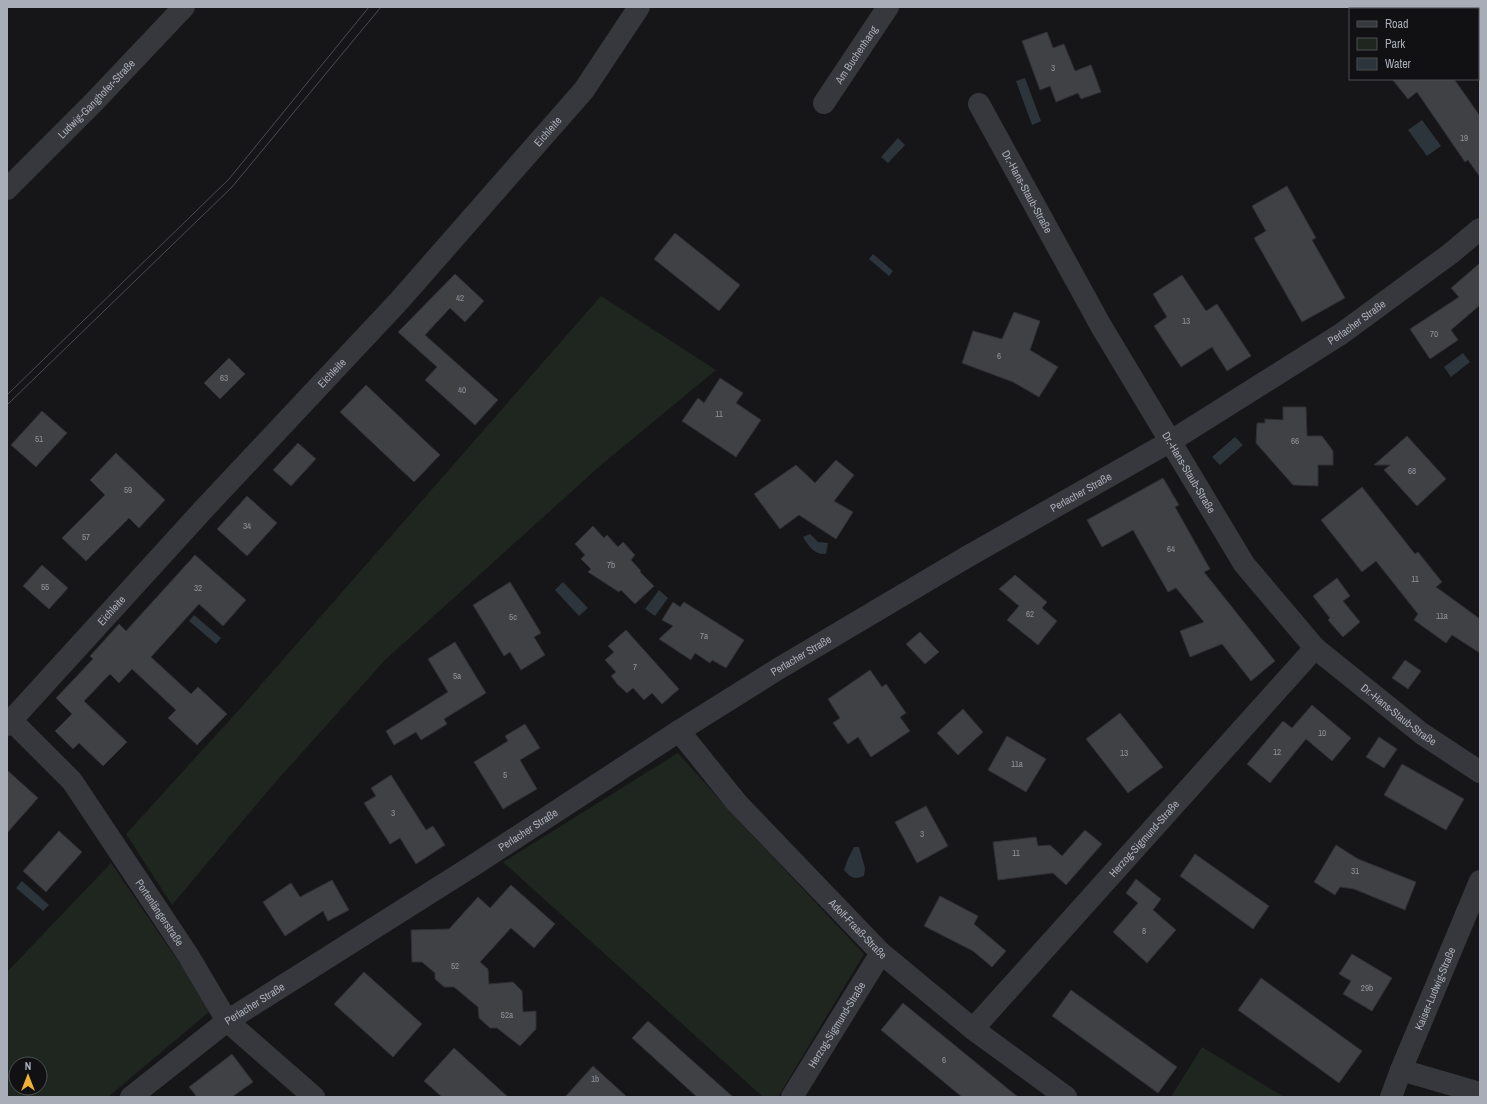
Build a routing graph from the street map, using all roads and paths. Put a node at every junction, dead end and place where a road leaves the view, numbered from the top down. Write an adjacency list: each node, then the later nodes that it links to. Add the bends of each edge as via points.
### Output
1 (184, 7): 6 (street, Ludwig-Ganghofer-Straße)
2 (639, 7): 10 (street, Eichleite, via 584,90 405,295 202,511)
3 (888, 7): 4 (street, Am Buchenhang)
4 (824, 103)
5 (979, 104): 8 (street, Dr.-Hans-Staub-Straße, via 1101,326)
6 (7, 189)
7 (1480, 229): 8 (street, Perlacher Straße, via 1341,334)
8 (1171, 441): 9 (street, Dr.-Hans-Staub-Straße, via 1244,564); 11 (street, Perlacher Straße, via 965,558)
9 (1315, 648): 12 (street, Dr.-Hans-Staub-Straße, via 1421,733); 16 (street, Herzog-Sigmund-Straße)
10 (9, 723): 15 (street, Portenlängerstraße, via 72,781 188,955)
11 (679, 731): 14 (street, Adolf-Fraaß-Straße, via 737,803); 15 (street, Perlacher Straße, via 474,865)
12 (1480, 772)
13 (1480, 881): 17 (street, Kaiser-Ludwig-Straße)
14 (881, 952): 16 (street, Adolf-Fraaß-Straße); 21 (street, Herzog-Sigmund-Straße)
15 (227, 1021): 19 (street, Perlacher Straße); 20 (street, Portenlängerstraße)
16 (973, 1029): 22 (street, Adolf-Fraaß-Straße)
17 (1401, 1070): 18 (street); 23 (street, Kaiser-Ludwig-Straße)
18 (1480, 1093)
19 (131, 1097)
20 (314, 1097)
21 (792, 1097)
22 (1066, 1097)
23 (1391, 1097)

